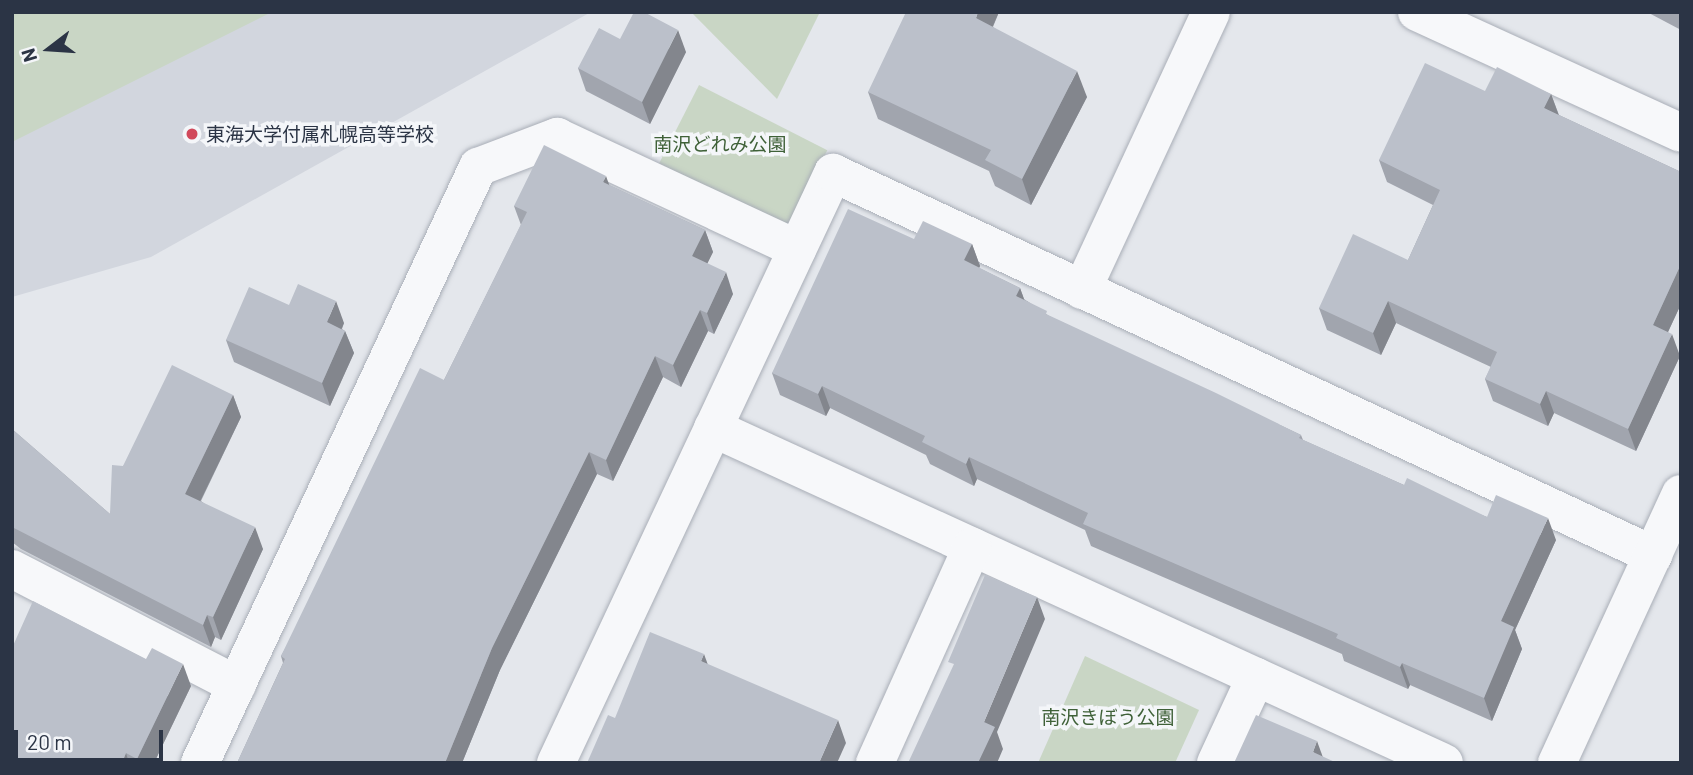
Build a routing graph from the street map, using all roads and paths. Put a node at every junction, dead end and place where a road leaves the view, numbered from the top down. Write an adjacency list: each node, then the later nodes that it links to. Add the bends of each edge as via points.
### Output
1 (1211, 12): 5 (street)
2 (1417, 12): 3 (street)
3 (1681, 133)
4 (797, 249): 5 (street, via 833,173); 6 (street); 12 (street, via 557,136 478,167)
5 (1082, 290): 9 (street)
6 (713, 428): 8 (street); 14 (street)
7 (1681, 494): 9 (street)
8 (972, 547): 11 (street); 15 (street)
9 (1653, 555): 18 (street)
10 (12, 569): 12 (street)
11 (1256, 677): 16 (street); 17 (street)
12 (237, 685): 13 (street)
13 (200, 763)
14 (556, 763)
15 (875, 763)
16 (1216, 763)
17 (1444, 763)
18 (1557, 763)

